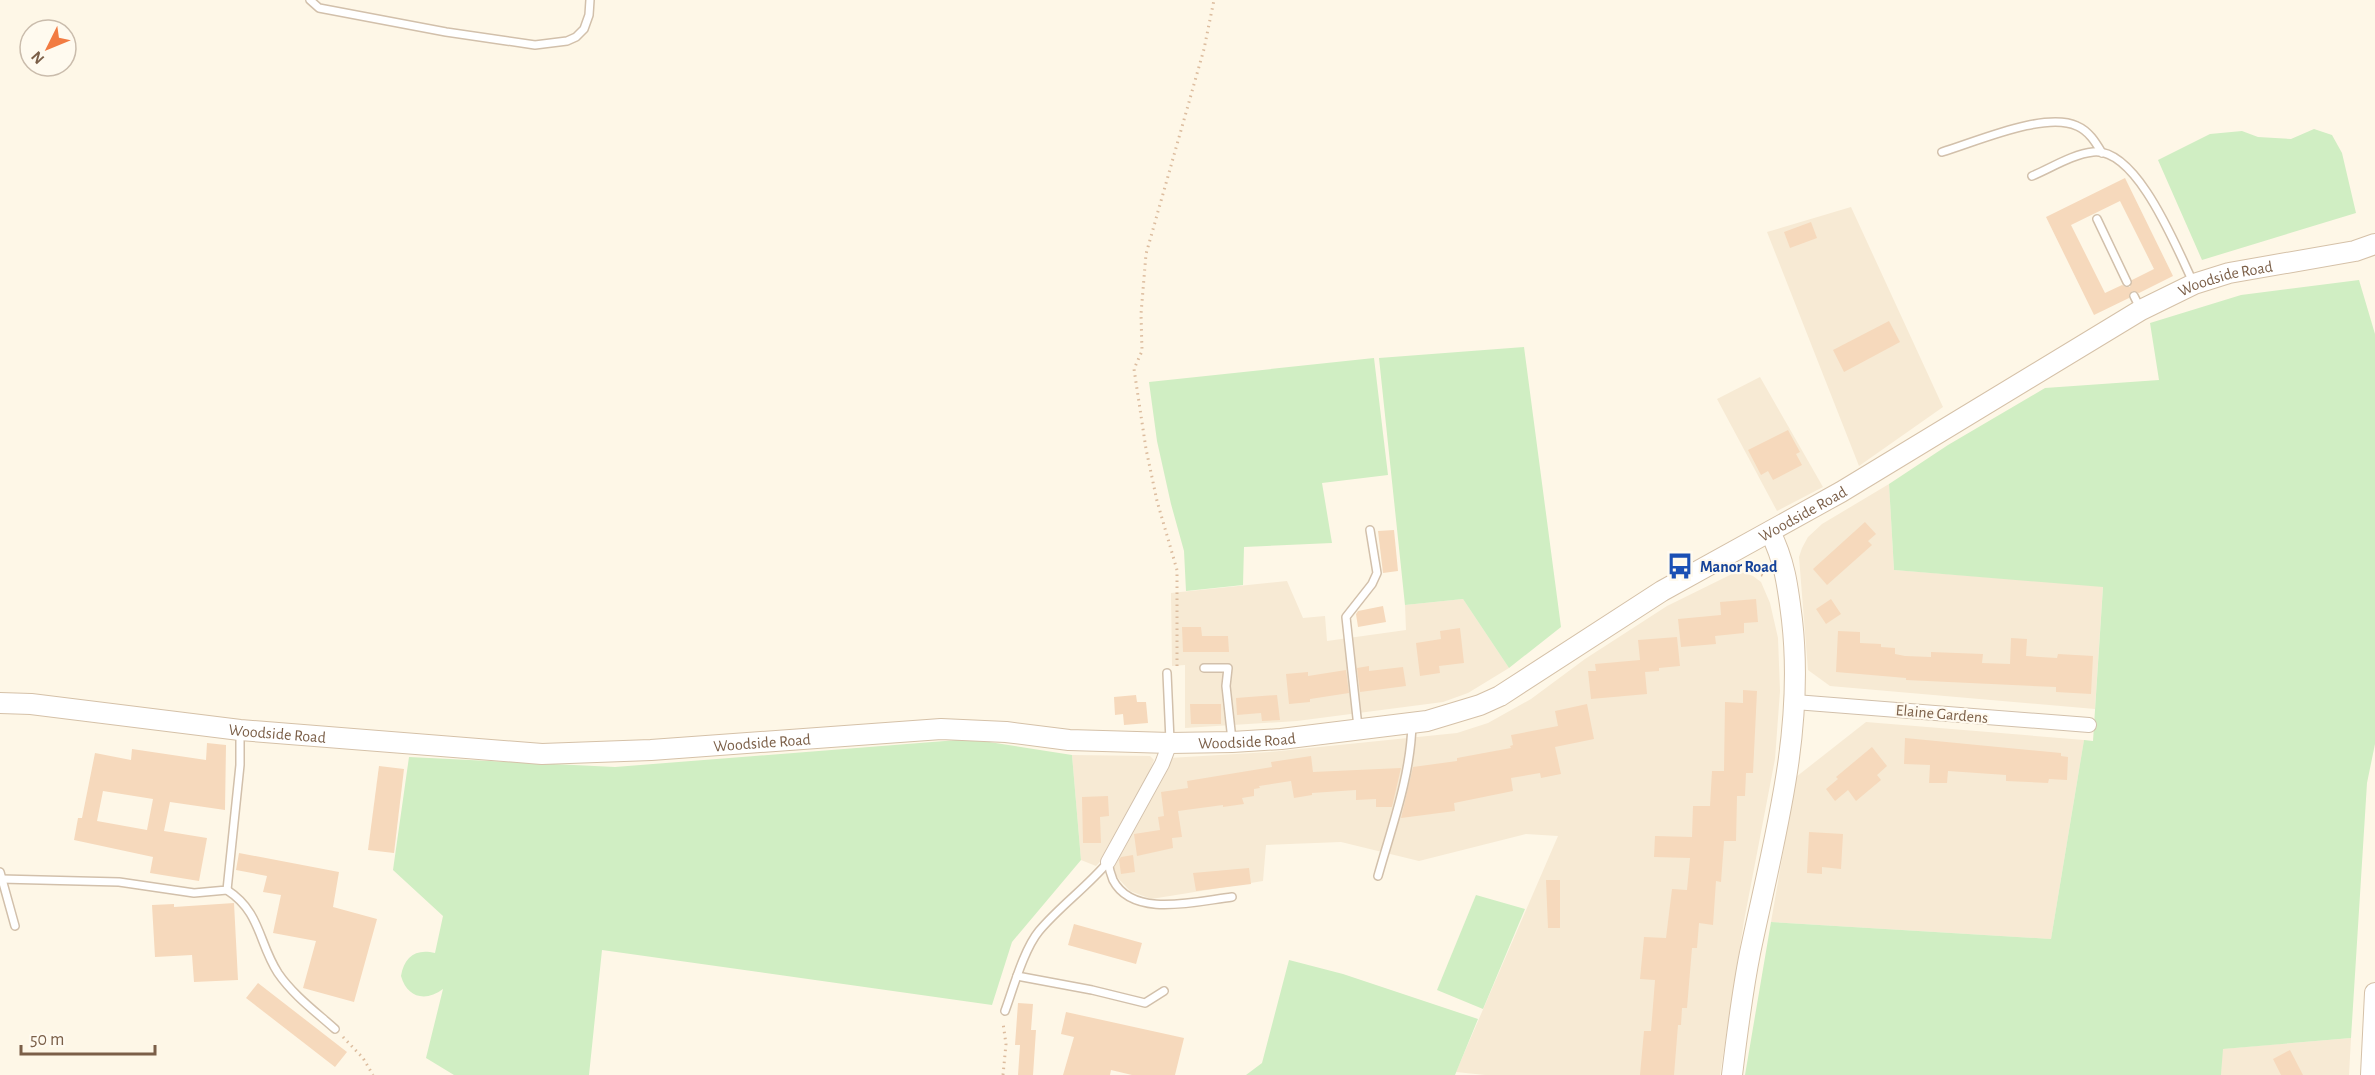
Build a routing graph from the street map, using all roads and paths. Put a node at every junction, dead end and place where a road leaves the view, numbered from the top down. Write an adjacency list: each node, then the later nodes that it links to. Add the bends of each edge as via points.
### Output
1 (310, 0): 2 (lane, via 319,8 535,45 576,36 584,29)
2 (591, 0)
3 (1214, 0): 17 (path, via 1204,49 1146,254 1142,351 1134,369 1157,501 1177,570)
4 (1942, 152): 5 (lane, via 2041,122 2066,122 2080,127)
5 (2102, 153): 6 (lane, via 2084,154); 10 (lane, via 2124,163 2147,190)
6 (2032, 176)
7 (2097, 219): 9 (lane)
8 (2375, 244): 10 (street, Woodside Road, via 2229,273)
9 (2127, 282)
10 (2194, 284): 12 (street, Woodside Road, via 2137,303 1841,492)
11 (1370, 530): 22 (lane, via 1377,573 1346,616)
12 (1770, 532): 13 (street, Woodside Road); 18 (street, via 1788,584 1796,665)
13 (1717, 561): 14 (path, via 1749,567); 20 (street, Woodside Road, via 1662,591 1500,696)
14 (1770, 579)
15 (1204, 668): 24 (lane, via 1228,668)
16 (1167, 673): 25 (lane)
17 (1177, 674)
18 (1795, 702): 21 (street, Elaine Gardens); 39 (street, via 1787,776 1750,955)
19 (0, 704): 23 (street, Woodside Road, via 32,704)
20 (1412, 723): 22 (street, Woodside Road); 28 (lane, via 1408,765)
21 (2089, 725)
22 (1358, 729): 24 (street, Woodside Road)
23 (240, 730): 25 (street, Woodside Road, via 542,754 941,729 1069,740); 29 (lane)
24 (1232, 742): 25 (street, Woodside Road)
25 (1170, 743): 26 (street)
26 (1108, 862): 30 (lane, via 1113,880 1138,902 1154,905); 32 (lane, via 1038,932)
27 (1, 875): 29 (lane, via 119,882 194,893); 31 (lane)
28 (1378, 876)
29 (227, 891): 36 (lane, via 252,914 279,974)
30 (1232, 897)
31 (15, 926)
32 (1017, 976): 33 (lane, via 1145,1003); 35 (lane)
33 (1164, 992)
34 (2375, 993): 40 (street)
35 (1005, 1011): 38 (path)
36 (336, 1029): 37 (path)
37 (373, 1075)
38 (1003, 1075)
39 (1732, 1075)
40 (2371, 1075)

